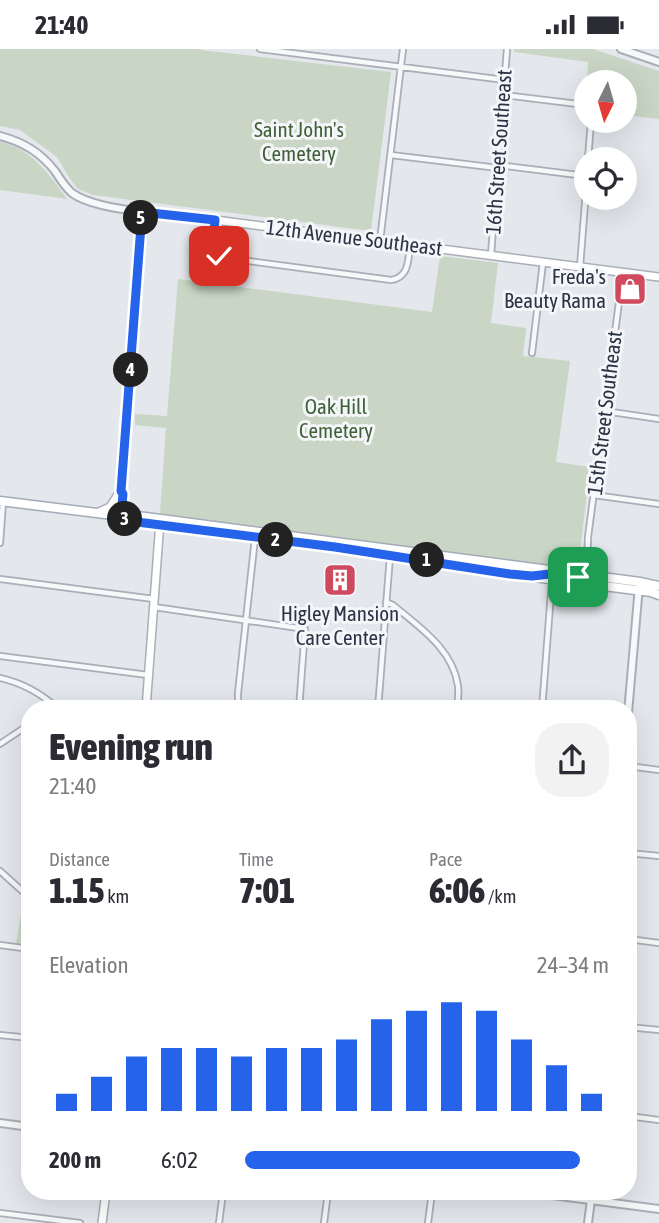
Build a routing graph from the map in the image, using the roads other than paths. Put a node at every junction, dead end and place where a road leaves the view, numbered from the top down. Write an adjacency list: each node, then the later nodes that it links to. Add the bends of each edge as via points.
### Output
1 (260, 49): 5 (street)
2 (403, 49): 7 (street)
3 (507, 49): 8 (street, 16th Street Southeast)
4 (621, 49): 6 (street)
5 (291, 51): 7 (street)
6 (659, 62)
7 (401, 67): 8 (street); 12 (street)
8 (505, 80): 9 (street, 16th Street Southeast)
9 (504, 95): 10 (street); 13 (street, 16th Street Southeast)
10 (574, 104)
11 (0, 136): 16 (street, 12th Avenue Southeast, via 42,157 76,196)
12 (391, 155): 13 (street); 18 (street)
13 (498, 167): 14 (street); 20 (street, 16th Street Southeast)
14 (574, 175)
15 (584, 210): 22 (street)
16 (142, 212): 17 (main road, 12th Avenue Southeast); 28 (main road)
17 (215, 220): 18 (main road, 12th Avenue Southeast); 19 (street, via 212,246 219,256 391,280 407,269)
18 (380, 241): 19 (main road, 12th Avenue Southeast)
19 (410, 245): 20 (main road, 12th Avenue Southeast)
20 (491, 255): 21 (main road, 12th Avenue Southeast)
21 (543, 262): 22 (main road, 12th Avenue Southeast); 25 (street)
22 (580, 267): 23 (main road, 12th Avenue Southeast)
23 (623, 272): 24 (main road, 12th Avenue Southeast); 26 (street, 15th Street Southeast)
24 (659, 277)
25 (532, 353)
26 (605, 411): 27 (street); 29 (street, 15th Street Southeast)
27 (659, 419)
28 (121, 491): 32 (main road, via 110,507); 33 (main road)
29 (594, 495): 31 (street); 37 (street, 15th Street Southeast)
30 (2, 501): 32 (main road); 36 (street)
31 (659, 504)
32 (97, 513): 33 (main road)
33 (121, 516): 34 (main road, via 129,521)
34 (160, 522): 35 (main road); 39 (main road); 47 (main road)
35 (255, 538): 38 (main road); 48 (street)
36 (0, 543)
37 (587, 554): 39 (street, 15th Street Southeast); 39 (street, 15th Street Southeast, via 589,561)
38 (390, 555): 40 (main road); 46 (street)
39 (582, 574): 40 (main road); 43 (main road)
40 (532, 576): 42 (main road)
41 (0, 579): 47 (street)
42 (552, 579): 43 (main road); 58 (street)
43 (639, 586): 44 (main road); 45 (main road); 59 (street)
44 (659, 586)
45 (659, 595)
46 (386, 601): 56 (street); 57 (street, via 444,651 457,680)
47 (153, 603): 48 (street); 50 (main road)
48 (246, 620): 54 (street); 55 (street, via 305,629)
49 (0, 656): 50 (street)
50 (148, 675): 53 (main road)
51 (0, 678): 52 (street, via 22,684)
52 (47, 700)
53 (147, 700)
54 (239, 700)
55 (300, 700)
56 (379, 700)
57 (458, 700)
58 (543, 700)
59 (629, 700)
60 (21, 730): 61 (street)
61 (0, 744)
62 (637, 767): 63 (street)
63 (659, 770)
64 (637, 854): 65 (street)
65 (659, 856)
66 (0, 871): 67 (street)
67 (21, 890)
68 (637, 940): 69 (street)
69 (659, 943)
70 (0, 945): 71 (street)
71 (21, 948)
72 (637, 1028): 73 (street)
73 (659, 1031)
74 (0, 1035): 75 (street)
75 (21, 1037)
76 (637, 1117): 77 (street)
77 (659, 1120)
78 (0, 1123): 79 (street)
79 (21, 1126)
80 (105, 1200): 88 (main road)
81 (222, 1200): 89 (street)
82 (327, 1200): 90 (street)
83 (431, 1200): 91 (street)
84 (591, 1200): 85 (street); 92 (street)
85 (659, 1209)
86 (0, 1213): 87 (street)
87 (80, 1223)
88 (102, 1223)
89 (219, 1223)
90 (324, 1223)
91 (428, 1223)
92 (588, 1223)

